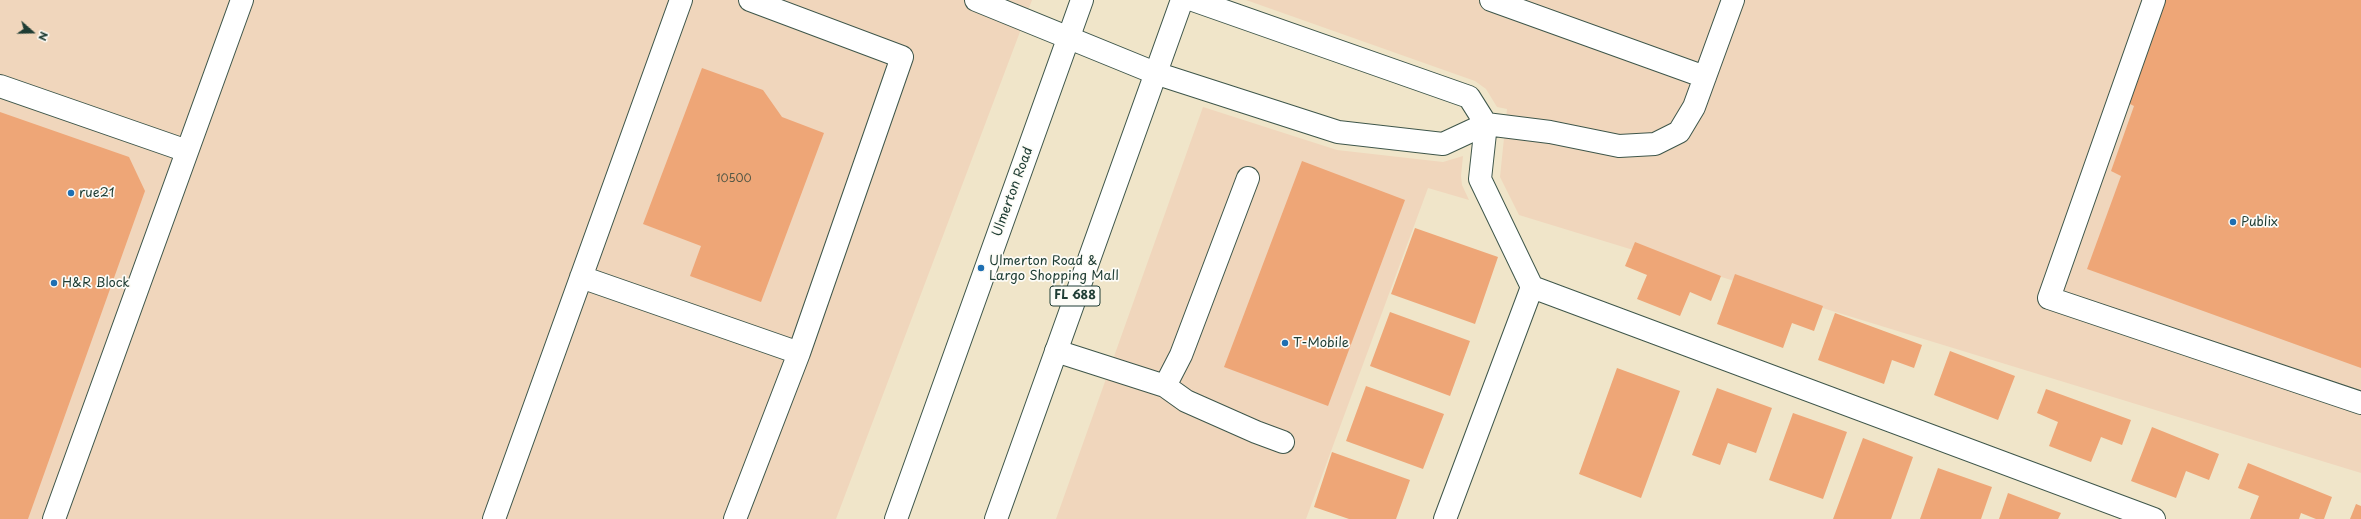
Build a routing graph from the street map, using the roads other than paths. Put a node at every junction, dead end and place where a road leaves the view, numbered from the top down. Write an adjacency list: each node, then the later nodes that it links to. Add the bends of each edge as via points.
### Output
1 (242, 0): 16 (street)
2 (680, 0): 18 (street)
3 (750, 0): 21 (street, via 902,57)
4 (976, 0): 11 (street)
5 (1082, 0): 11 (street, Ulmerton Road)
6 (1182, 0): 12 (street, FL 688)
7 (1193, 0): 15 (street, via 1469,97)
8 (1491, 0): 13 (street)
9 (1733, 0): 13 (street)
10 (2154, 0): 23 (street, via 2049,298)
11 (1069, 37): 12 (street); 28 (street, Ulmerton Road)
12 (1155, 73): 15 (street, via 1338,132 1443,144); 20 (street, FL 688)
13 (1705, 77): 15 (street, via 1694,107 1679,132 1654,144 1619,146 1550,132)
14 (0, 86): 16 (street)
15 (1486, 124): 19 (street, via 1480,179)
16 (187, 151): 25 (street)
17 (1248, 178): 22 (street, via 1181,354)
18 (581, 277): 21 (street); 26 (street)
19 (1532, 287): 30 (street); 31 (street)
20 (1056, 351): 22 (street); 29 (street, FL 688)
21 (799, 353): 27 (street)
22 (1165, 386): 24 (street, via 1186,401)
23 (2361, 403)
24 (1283, 442)
25 (54, 519)
26 (494, 519)
27 (735, 519)
28 (896, 519)
29 (996, 519)
30 (1445, 519)
31 (2154, 519)

